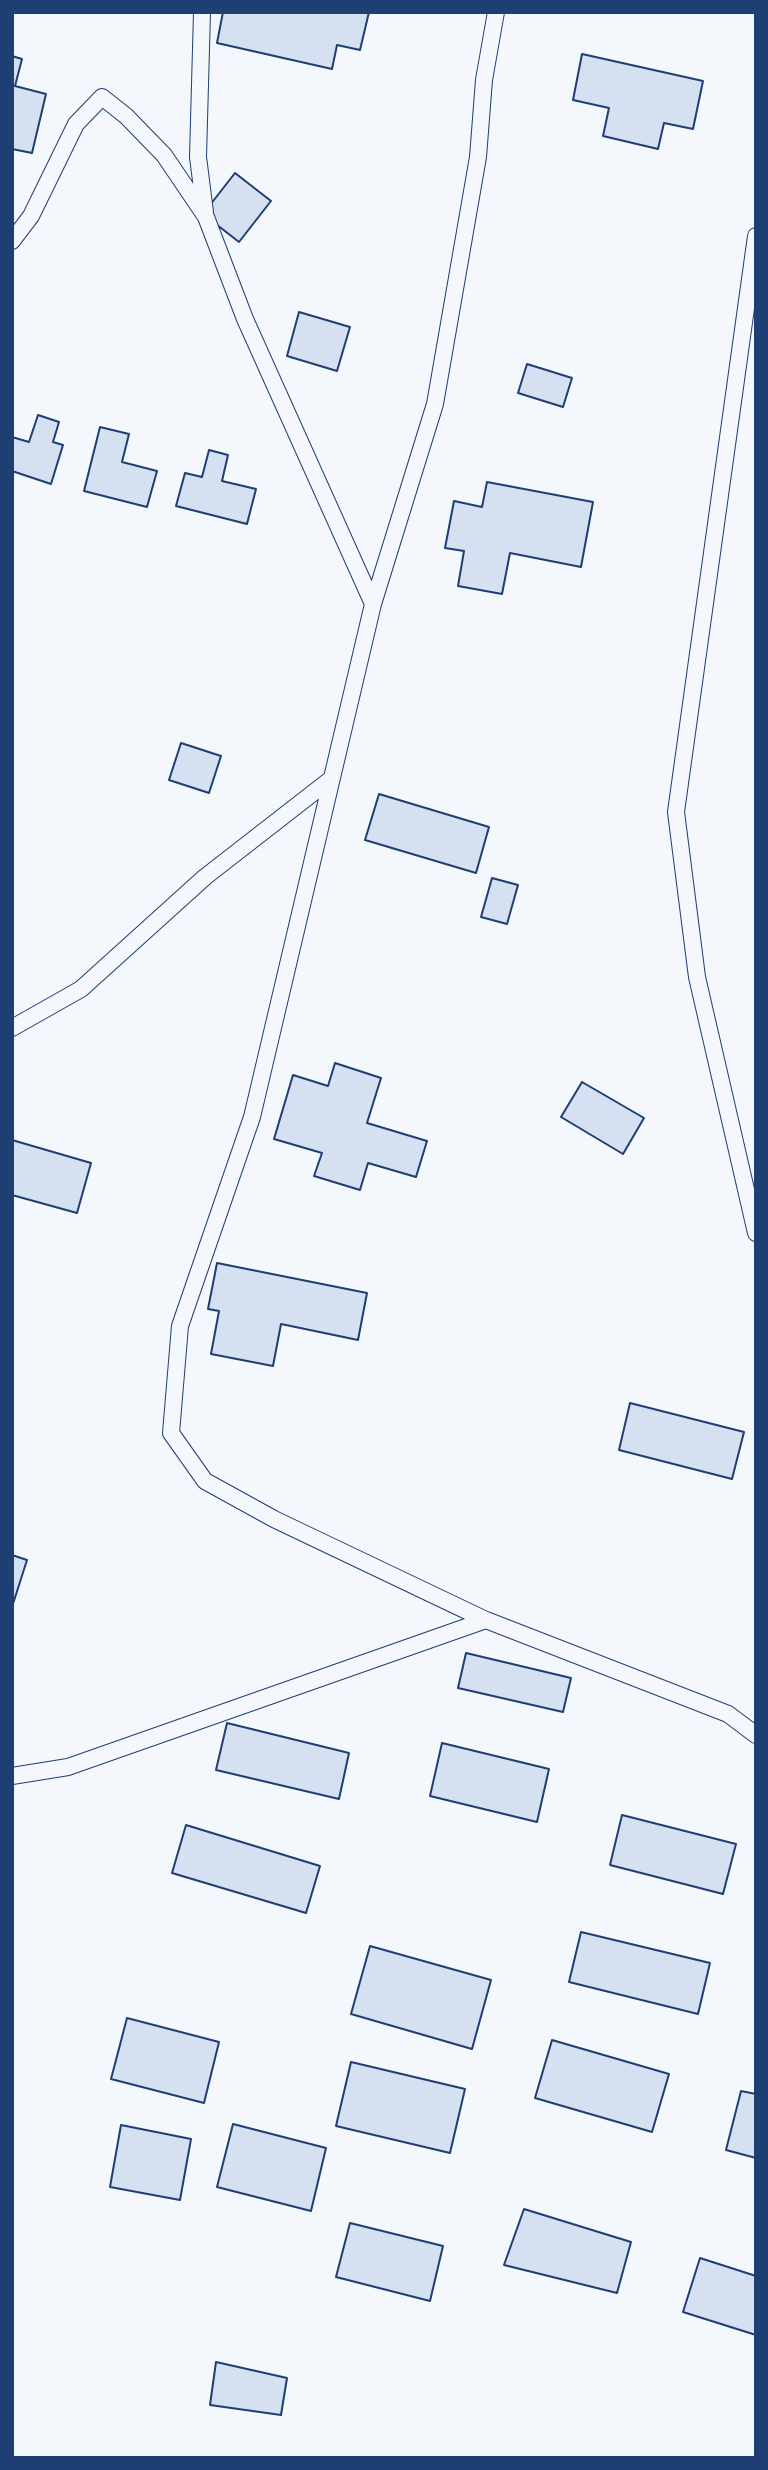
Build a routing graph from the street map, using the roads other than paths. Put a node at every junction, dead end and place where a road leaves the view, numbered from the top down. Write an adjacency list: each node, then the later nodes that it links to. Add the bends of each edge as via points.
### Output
1 (202, 12): 3 (lane, via 198,157)
2 (495, 12): 6 (lane, via 478,157 435,404)
3 (205, 218): 5 (lane, via 164,155 102,97 76,124 31,216); 6 (lane)
4 (756, 236): 9 (lane, via 676,812 697,977)
5 (12, 242)
6 (373, 604): 7 (lane)
7 (331, 779): 8 (lane, via 205,877 81,989); 10 (lane, via 252,1117 180,1326 171,1433 205,1481)
8 (12, 1028)
9 (756, 1233)
10 (486, 1620): 11 (lane, via 728,1714); 12 (lane, via 68,1767)
11 (756, 1735)
12 (12, 1776)

